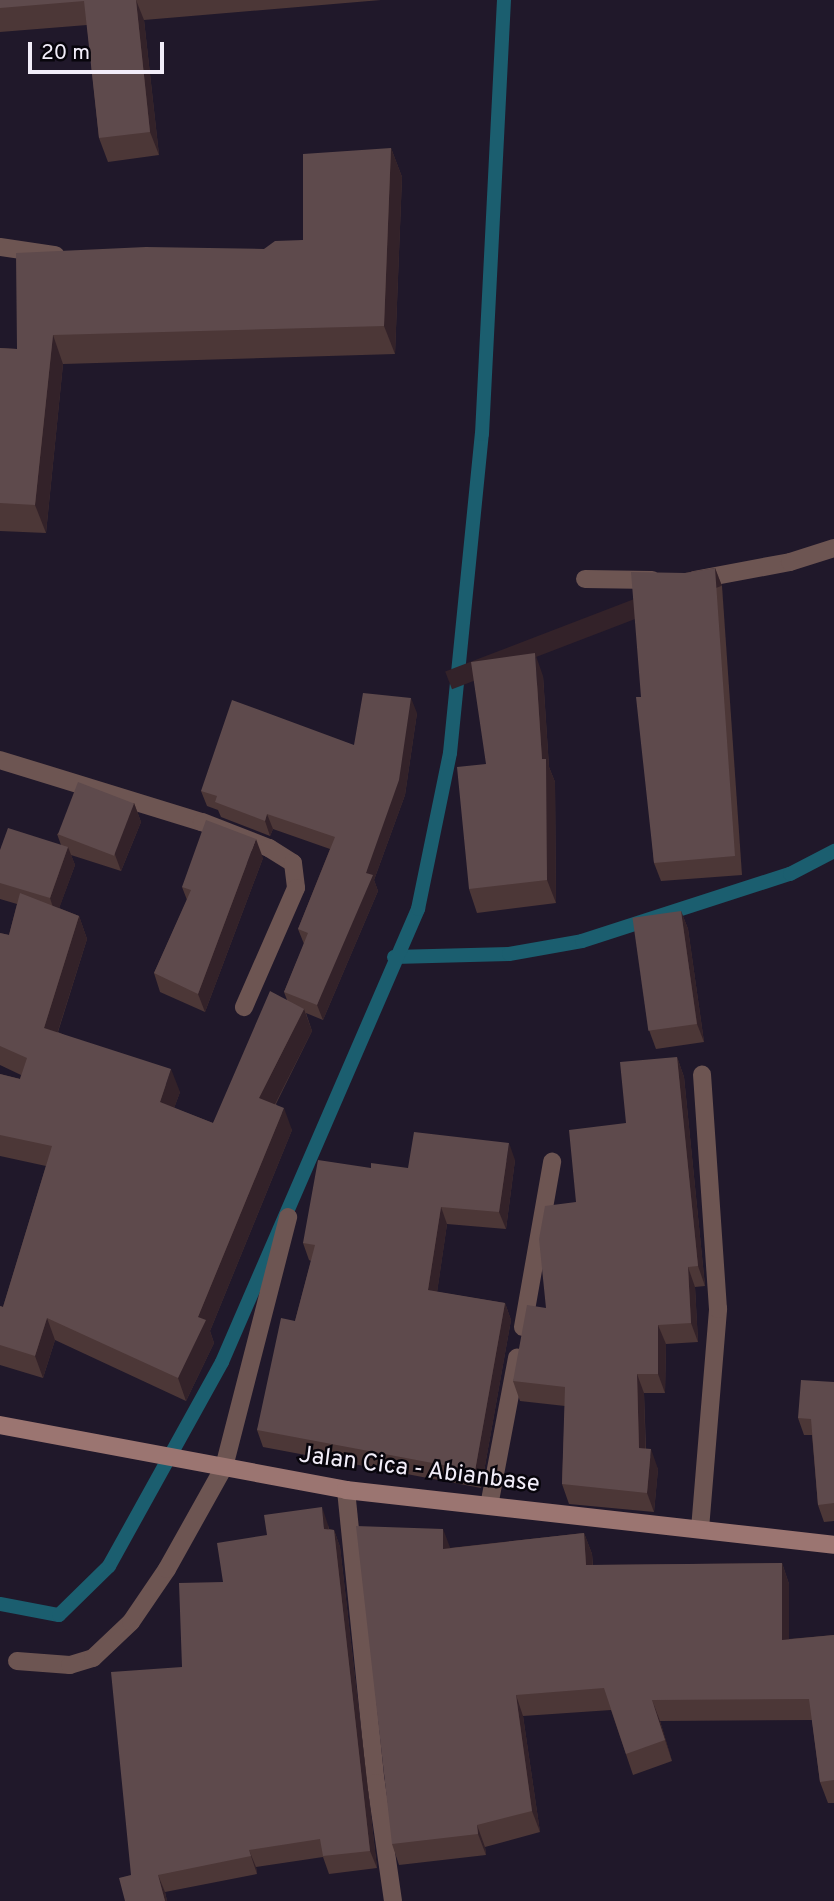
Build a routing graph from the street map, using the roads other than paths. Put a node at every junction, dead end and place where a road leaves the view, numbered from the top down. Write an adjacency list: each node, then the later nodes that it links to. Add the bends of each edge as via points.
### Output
1 (0, 247): 2 (street)
2 (78, 259)
3 (834, 548): 4 (street, via 790,562 672,580)
4 (585, 579)
5 (0, 760): 6 (street, via 202,822 269,848 293,863 296,887)
6 (244, 1007)
7 (702, 1075): 14 (street, via 718,1308)
8 (552, 1163): 13 (street)
9 (288, 1217): 11 (street)
10 (0, 1425): 11 (street, Jalan Cica - Abianbase)
11 (224, 1467): 12 (street, Jalan Cica - Abianbase); 16 (street, via 167,1569 111,1645 93,1658 70,1665)
12 (346, 1490): 13 (street, Jalan Cica - Abianbase); 17 (street, via 374,1770)
13 (489, 1506): 14 (street, Jalan Cica - Abianbase)
14 (700, 1529): 15 (street, Jalan Cica - Abianbase)
15 (834, 1545)
16 (17, 1661)
17 (393, 1901)

